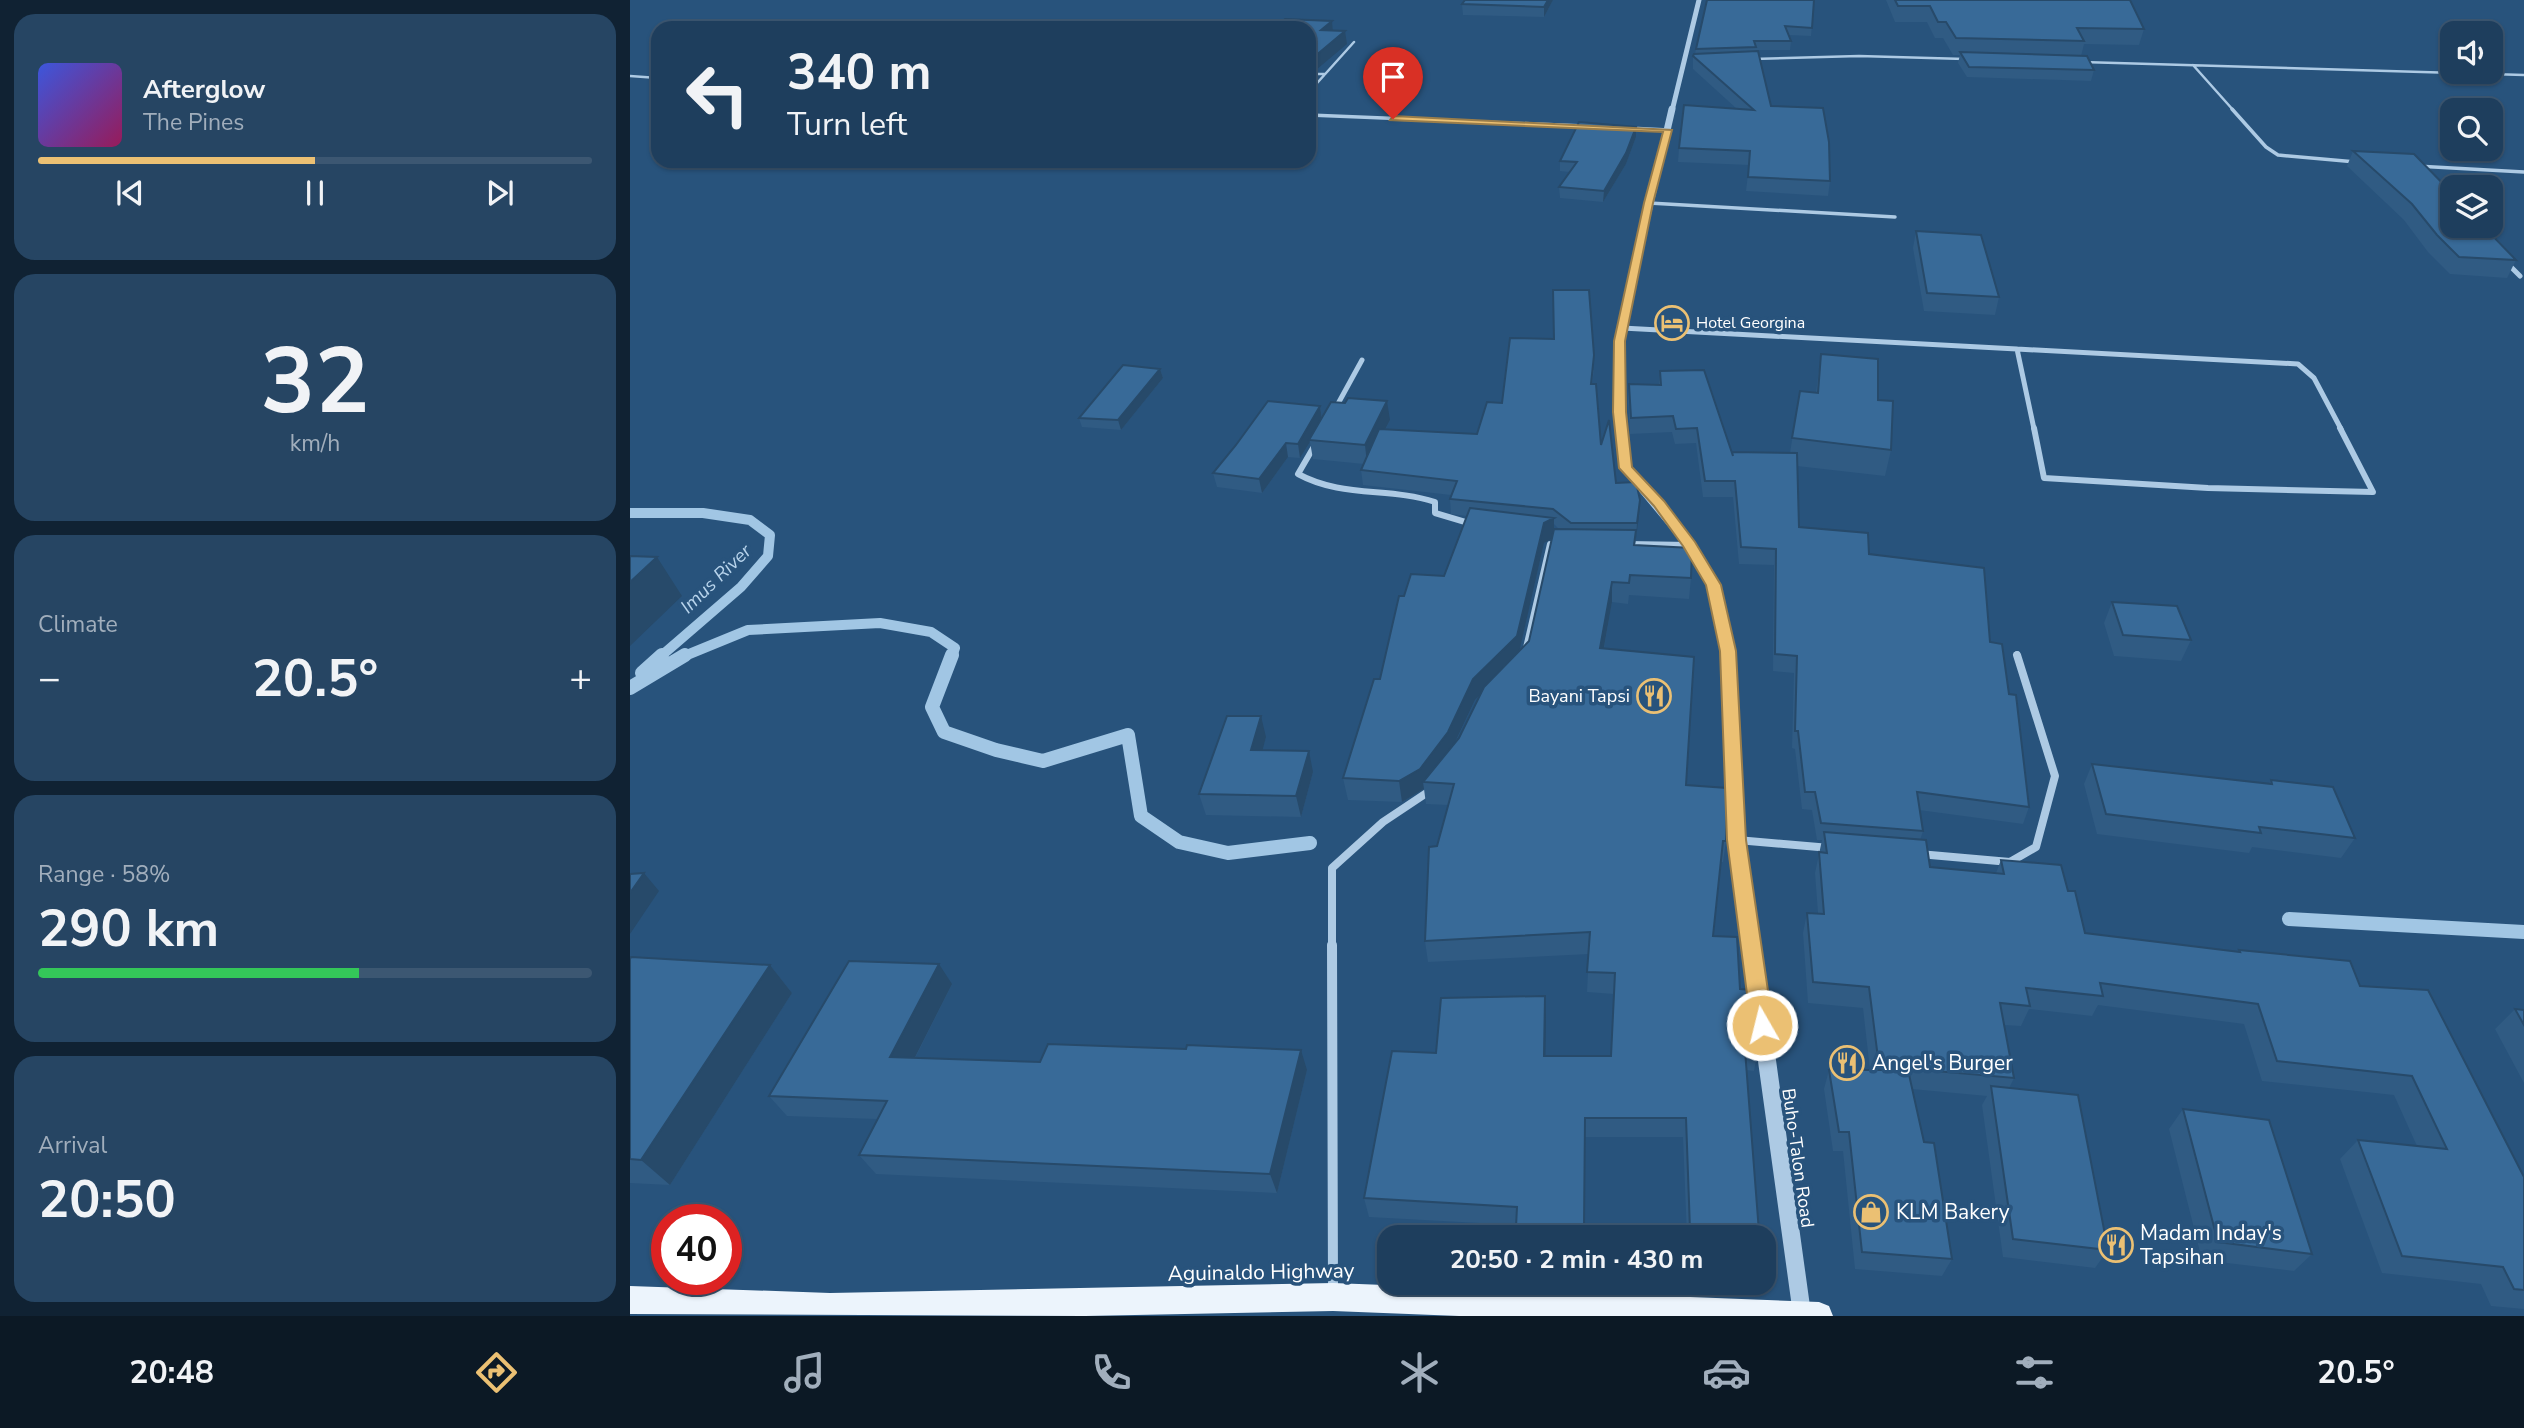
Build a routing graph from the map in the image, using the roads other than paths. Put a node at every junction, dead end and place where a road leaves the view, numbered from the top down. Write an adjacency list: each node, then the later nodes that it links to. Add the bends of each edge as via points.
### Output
1 (1699, 0): 16 (street, Buho-Talon Road)
2 (1354, 42): 8 (street)
3 (1975, 59): 4 (street)
4 (1741, 60)
5 (2069, 62): 6 (street)
6 (2193, 65): 9 (street); 17 (street, via 2278,155)
7 (1316, 74): 8 (street)
8 (1325, 74): 12 (street)
9 (2524, 75)
10 (630, 76): 11 (street)
11 (651, 78)
12 (1316, 84)
13 (1316, 115): 14 (street)
14 (1586, 126)
15 (1627, 128): 16 (street)
16 (1668, 130): 22 (street, Buho-Talon Road)
17 (2363, 162)
18 (2403, 165): 19 (street)
19 (2416, 166): 20 (street); 21 (street)
20 (2524, 172)
21 (2425, 175)
22 (1649, 203): 23 (street); 26 (street, Buho-Talon Road)
23 (1895, 216)
24 (2501, 256): 25 (street)
25 (2520, 276)
26 (1622, 328): 27 (street); 34 (street, Buho-Talon Road, via 1619,412 1626,468)
27 (2017, 348): 27 (street, via 2298,364 2314,378 2373,492 2043,478)
28 (1362, 360): 29 (street)
29 (1330, 417)
30 (1317, 440): 31 (street, via 1298,474 1314,485 1338,492 1421,496 1435,502 1435,513)
31 (1484, 526)
32 (1561, 537): 36 (street, via 1569,544 1550,544)
33 (1623, 544): 34 (street)
34 (1690, 545): 38 (street, Buho-Talon Road, via 1714,585 1728,651)
35 (2017, 653): 40 (street, via 2054,776 2036,847 2010,862)
36 (1524, 660)
37 (1434, 785): 41 (street, via 1332,868)
38 (1737, 840): 39 (street); 44 (street, Buho-Talon Road)
39 (1846, 849)
40 (1914, 854)
41 (1333, 1297): 43 (main road, Aguinaldo Highway); 44 (main road, Aguinaldo Highway)
42 (630, 1300): 43 (main road, Aguinaldo Highway)
43 (830, 1307): 45 (main road, Aguinaldo Highway)
44 (1810, 1315)
45 (909, 1316)

